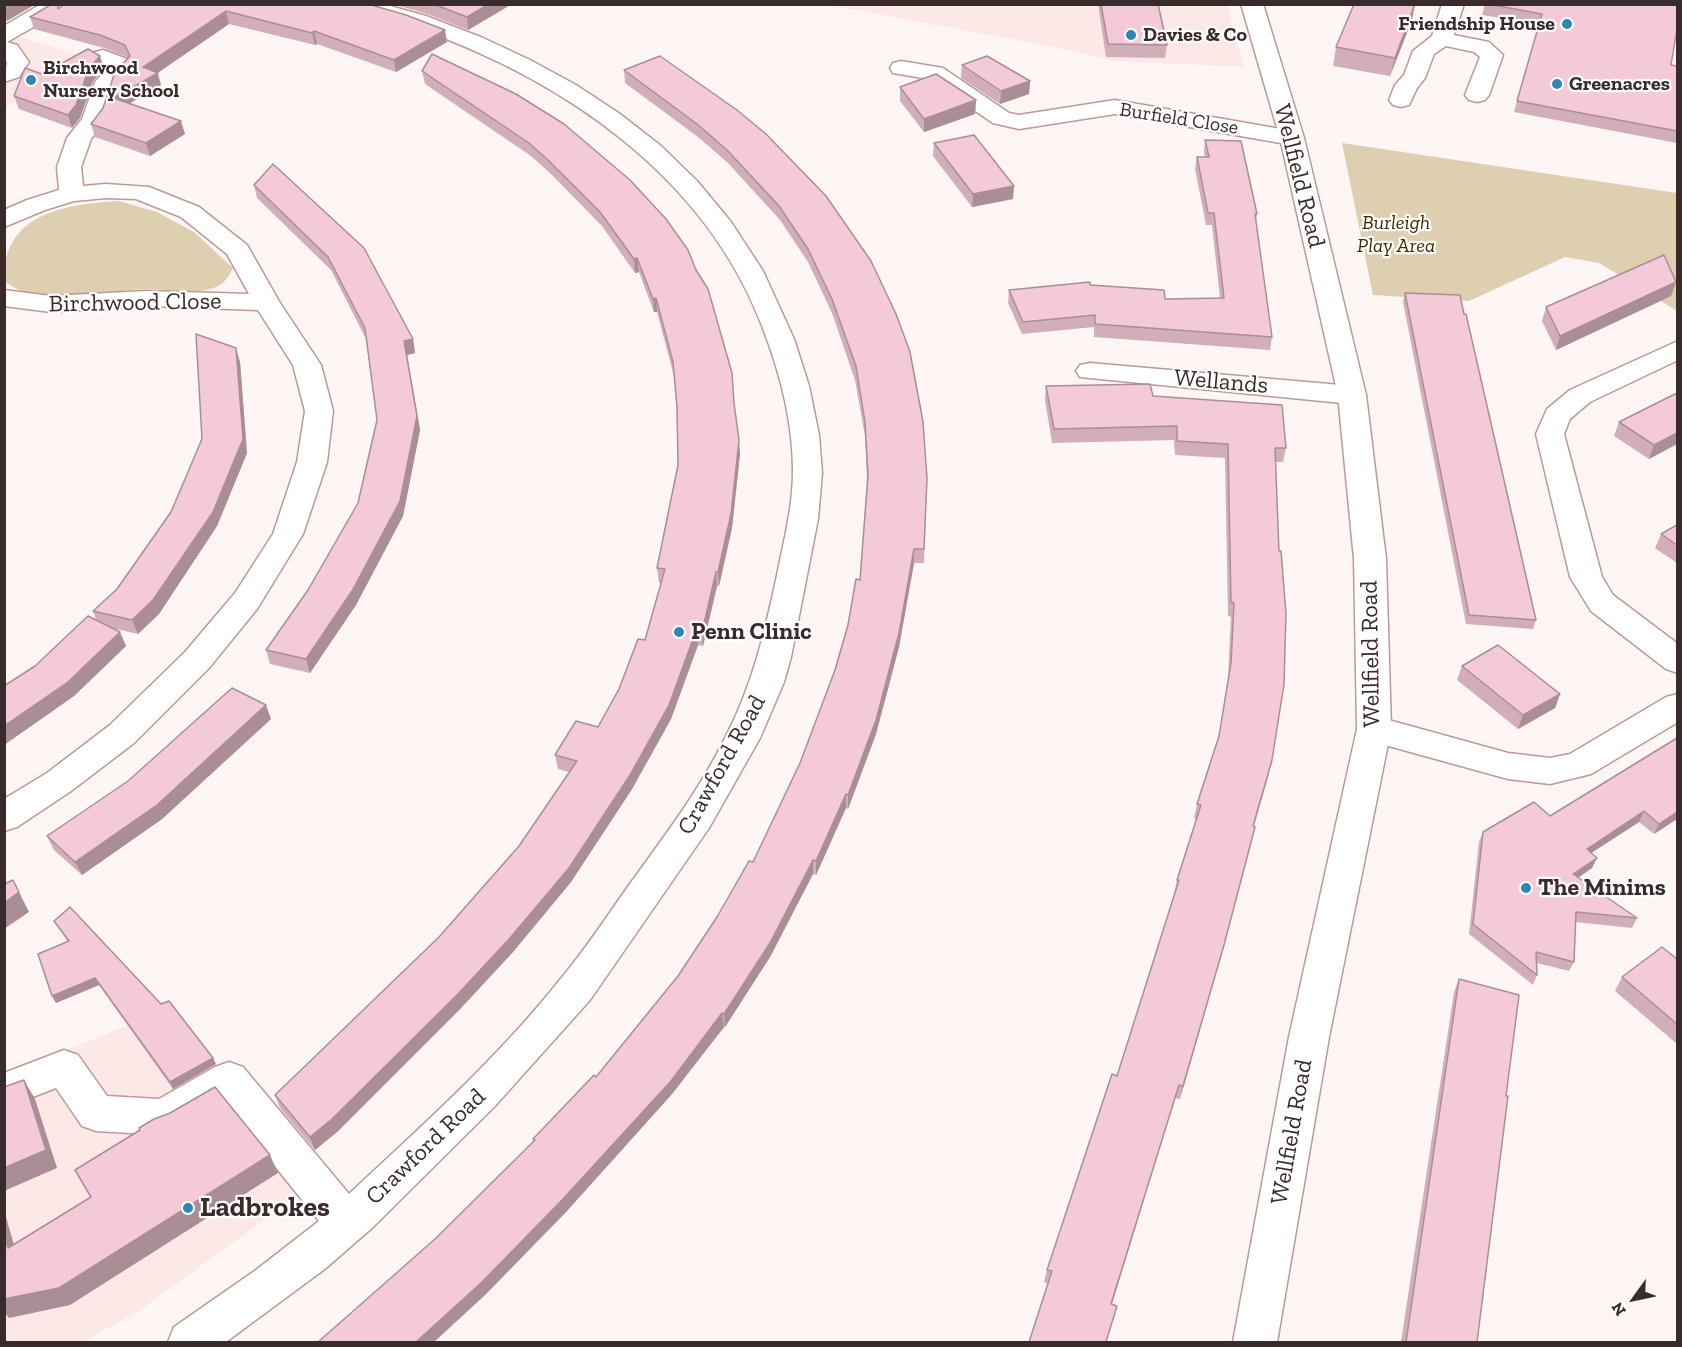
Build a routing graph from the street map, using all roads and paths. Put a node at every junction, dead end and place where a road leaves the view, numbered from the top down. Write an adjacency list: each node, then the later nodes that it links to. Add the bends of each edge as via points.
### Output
1 (57, 4): 5 (street)
2 (357, 4): 25 (street, Crawford Road, via 423,22 503,55 603,112 665,162 708,207 764,296 783,342 798,400 808,464 795,565 767,681 744,736 701,811 575,990 507,1068)
3 (1252, 4): 12 (street, Wellfield Road)
4 (1447, 5): 6 (street)
5 (6, 39): 9 (street, via 18,62)
6 (1442, 39): 10 (street, via 1481,47 1492,55); 11 (street, via 1424,51)
7 (103, 57): 13 (street, via 121,68 106,82 93,120 79,138 69,167)
8 (901, 68): 12 (street, Burfield Close, via 936,73 1001,118 1019,122 1115,107)
9 (4, 75)
10 (1477, 95)
11 (1401, 100)
12 (1292, 138): 19 (street, Wellfield Road)
13 (72, 194): 14 (street, Birchwood Close); 16 (street, Birchwood Close, via 140,192 190,212 238,250)
14 (4, 220)
15 (4, 298): 16 (street, Birchwood Close, via 57,306 172,297)
16 (267, 303): 23 (street, Birchwood Close, via 307,365 319,411 312,462 288,534 246,601 197,660 122,734 59,782)
17 (1677, 349): 20 (street, via 1580,396 1557,415 1550,434 1586,577 1602,603)
18 (1090, 371): 19 (street, Wellands)
19 (1352, 395): 22 (street, Wellfield Road, via 1370,559)
20 (1677, 661)
21 (1677, 706): 22 (street, via 1580,765 1550,771 1508,766)
22 (1374, 729): 27 (street, Wellfield Road, via 1310,1037)
23 (4, 817)
24 (4, 1091): 25 (street, via 64,1067 96,1113 164,1117 229,1079)
25 (347, 1224): 26 (street, Crawford Road)
26 (190, 1342)
27 (1255, 1342)

